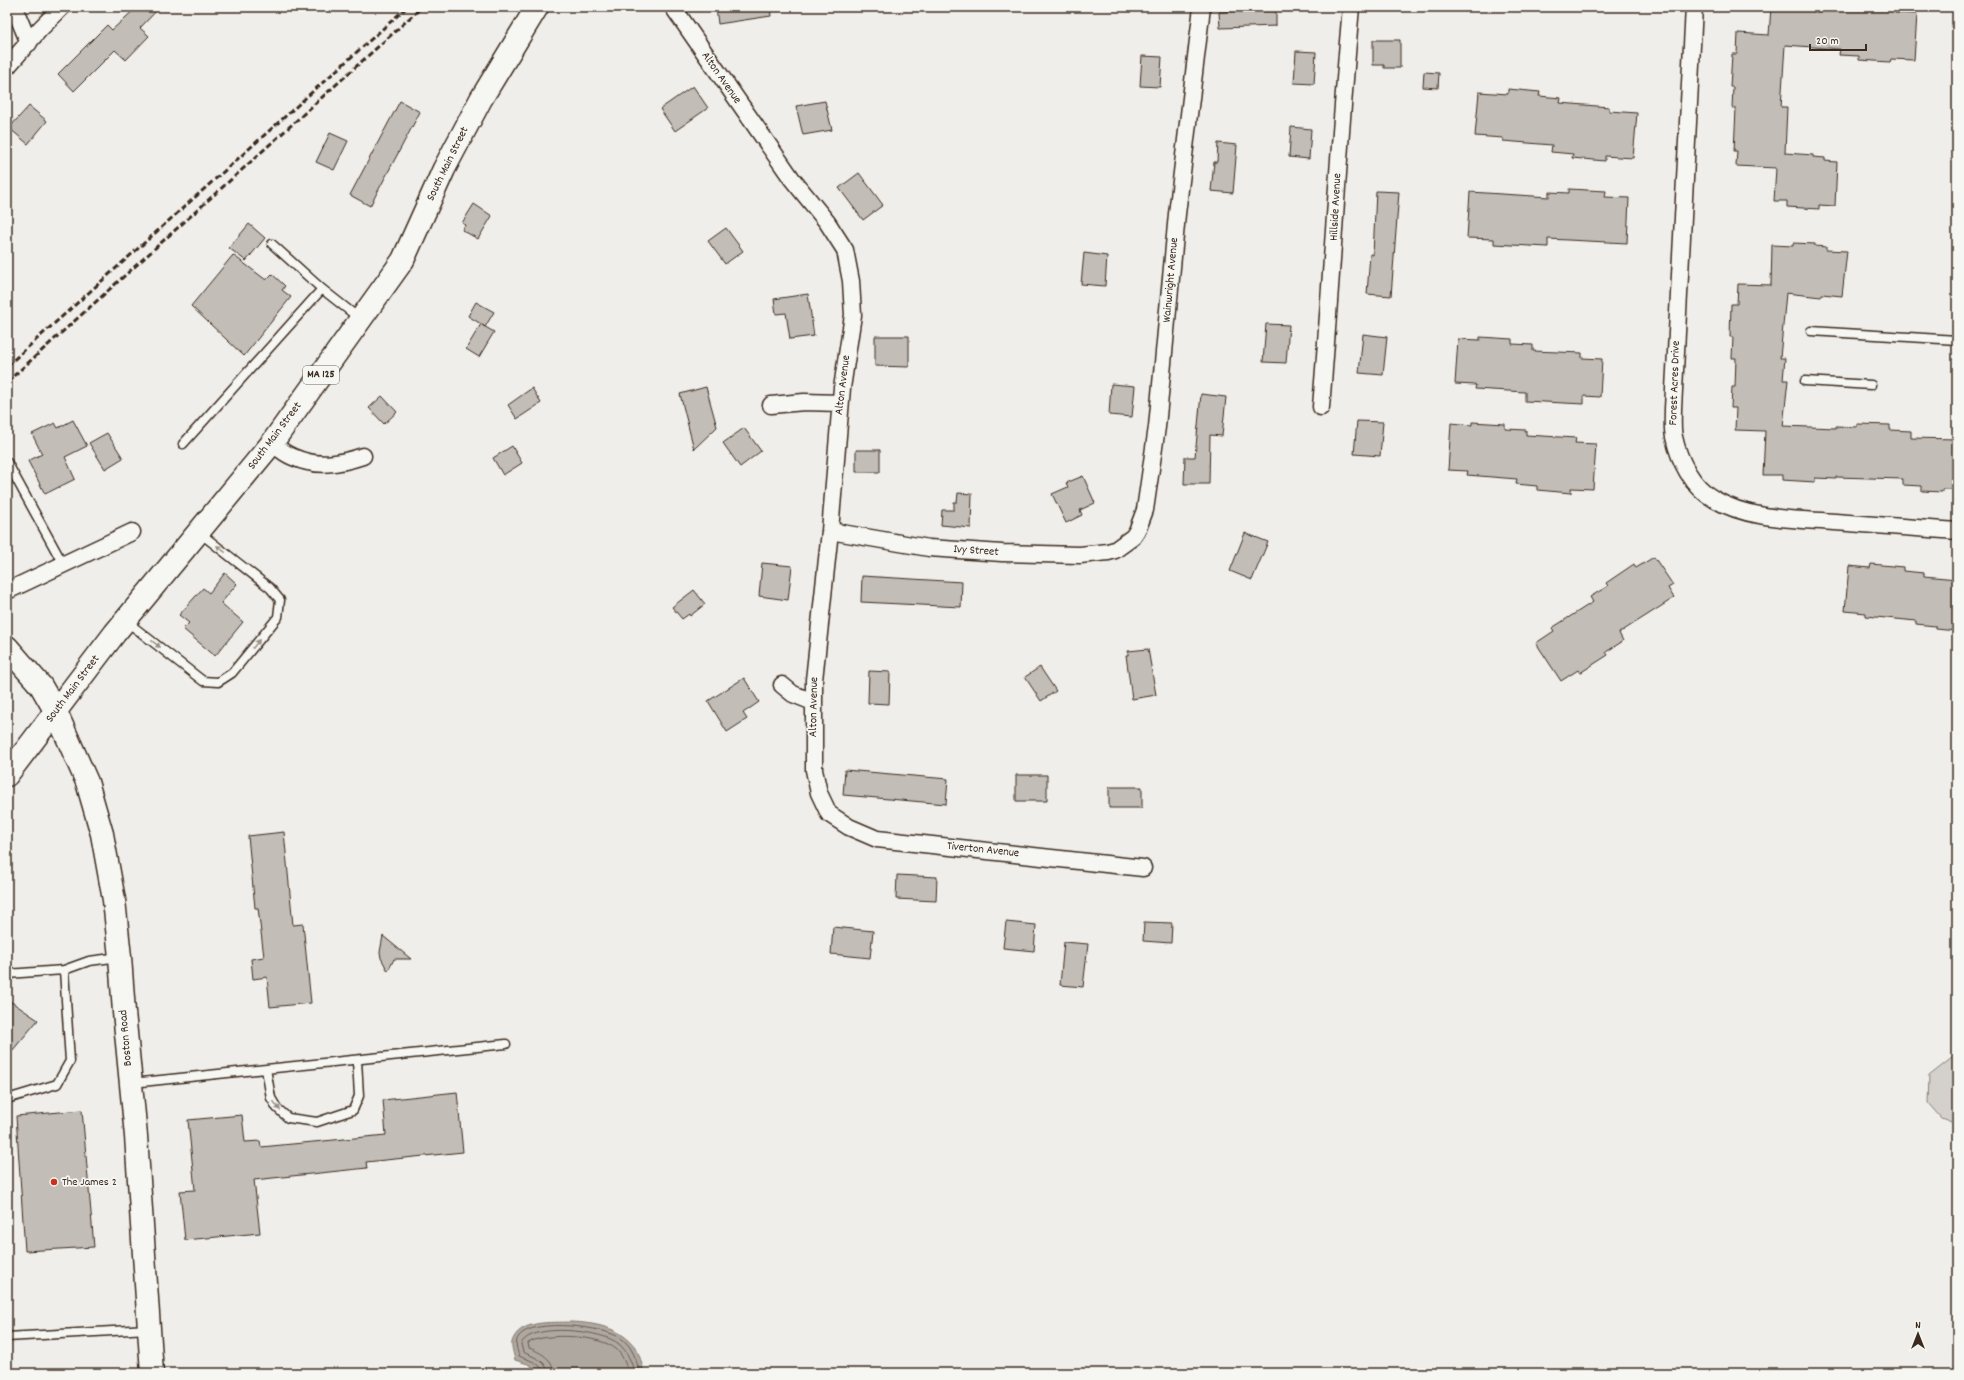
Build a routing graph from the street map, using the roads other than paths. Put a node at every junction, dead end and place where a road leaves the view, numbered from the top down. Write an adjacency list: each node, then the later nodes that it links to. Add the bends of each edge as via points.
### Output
1 (14, 7): 8 (street)
2 (62, 7): 8 (street)
3 (537, 7): 12 (main road, South Main Street / MA 125, via 481,99 444,169 404,260)
4 (673, 7): 17 (street, Alton Avenue, via 792,179 827,222 845,250 851,280 853,316)
5 (1202, 7): 28 (street, Wainwright Avenue, via 1177,214 1151,473 1141,526)
6 (1351, 7): 19 (street, Hillside Avenue)
7 (1694, 7): 26 (street, Forest Acres Drive, via 1673,409 1673,435 1686,471 1713,499 1746,513 1780,518)
8 (28, 42): 9 (street)
9 (7, 68)
10 (272, 244): 11 (lane)
11 (322, 289): 12 (lane); 21 (lane)
12 (361, 319): 20 (main road, South Main Street / MA 125)
13 (1812, 331): 14 (lane)
14 (1957, 340)
15 (1805, 381): 16 (lane)
16 (1871, 385)
17 (840, 403): 18 (street, via 804,402); 25 (street, Alton Avenue)
18 (771, 405)
19 (1321, 407)
20 (272, 443): 22 (street, via 293,457 317,464 338,464); 24 (main road, South Main Street / MA 125)
21 (183, 444)
22 (363, 456)
23 (7, 462): 29 (lane)
24 (198, 531): 31 (main road, South Main Street / MA 125); 31 (lane, one-way to 24, via 203,681 218,682 232,673 278,616 280,600 270,588)
25 (830, 531): 28 (street, Ivy Street, via 912,546 1002,553 1087,555 1108,552); 34 (street, Alton Avenue)
26 (1957, 531)
27 (132, 532): 29 (street)
28 (1122, 546)
29 (63, 564): 30 (street)
30 (7, 591)
31 (125, 620): 35 (main road, South Main Street / MA 125)
32 (7, 647): 35 (main road, Boston Road, via 41,686)
33 (782, 684): 34 (street, via 793,694)
34 (813, 702): 37 (street, Alton Avenue, via 814,770 819,793)
35 (56, 712): 36 (main road, South Main Street / MA 125); 39 (main road, Boston Road, via 87,782 102,834 114,900)
36 (7, 775)
37 (829, 814): 38 (street, Tiverton Avenue, via 849,827 877,839)
38 (1143, 868)
39 (120, 956): 40 (lane, via 89,961); 45 (main road, Boston Road)
40 (64, 970): 41 (lane); 46 (lane, via 70,1061 57,1084)
41 (7, 974)
42 (506, 1044): 43 (lane)
43 (357, 1060): 44 (lane); 44 (lane, one-way to 43, via 271,1098 277,1108 288,1118 317,1122 353,1110 359,1096)
44 (266, 1070): 45 (lane)
45 (131, 1084): 47 (main road, Boston Road)
46 (7, 1099)
47 (149, 1329): 48 (lane); 49 (main road, Boston Road)
48 (7, 1337)
49 (152, 1373)

